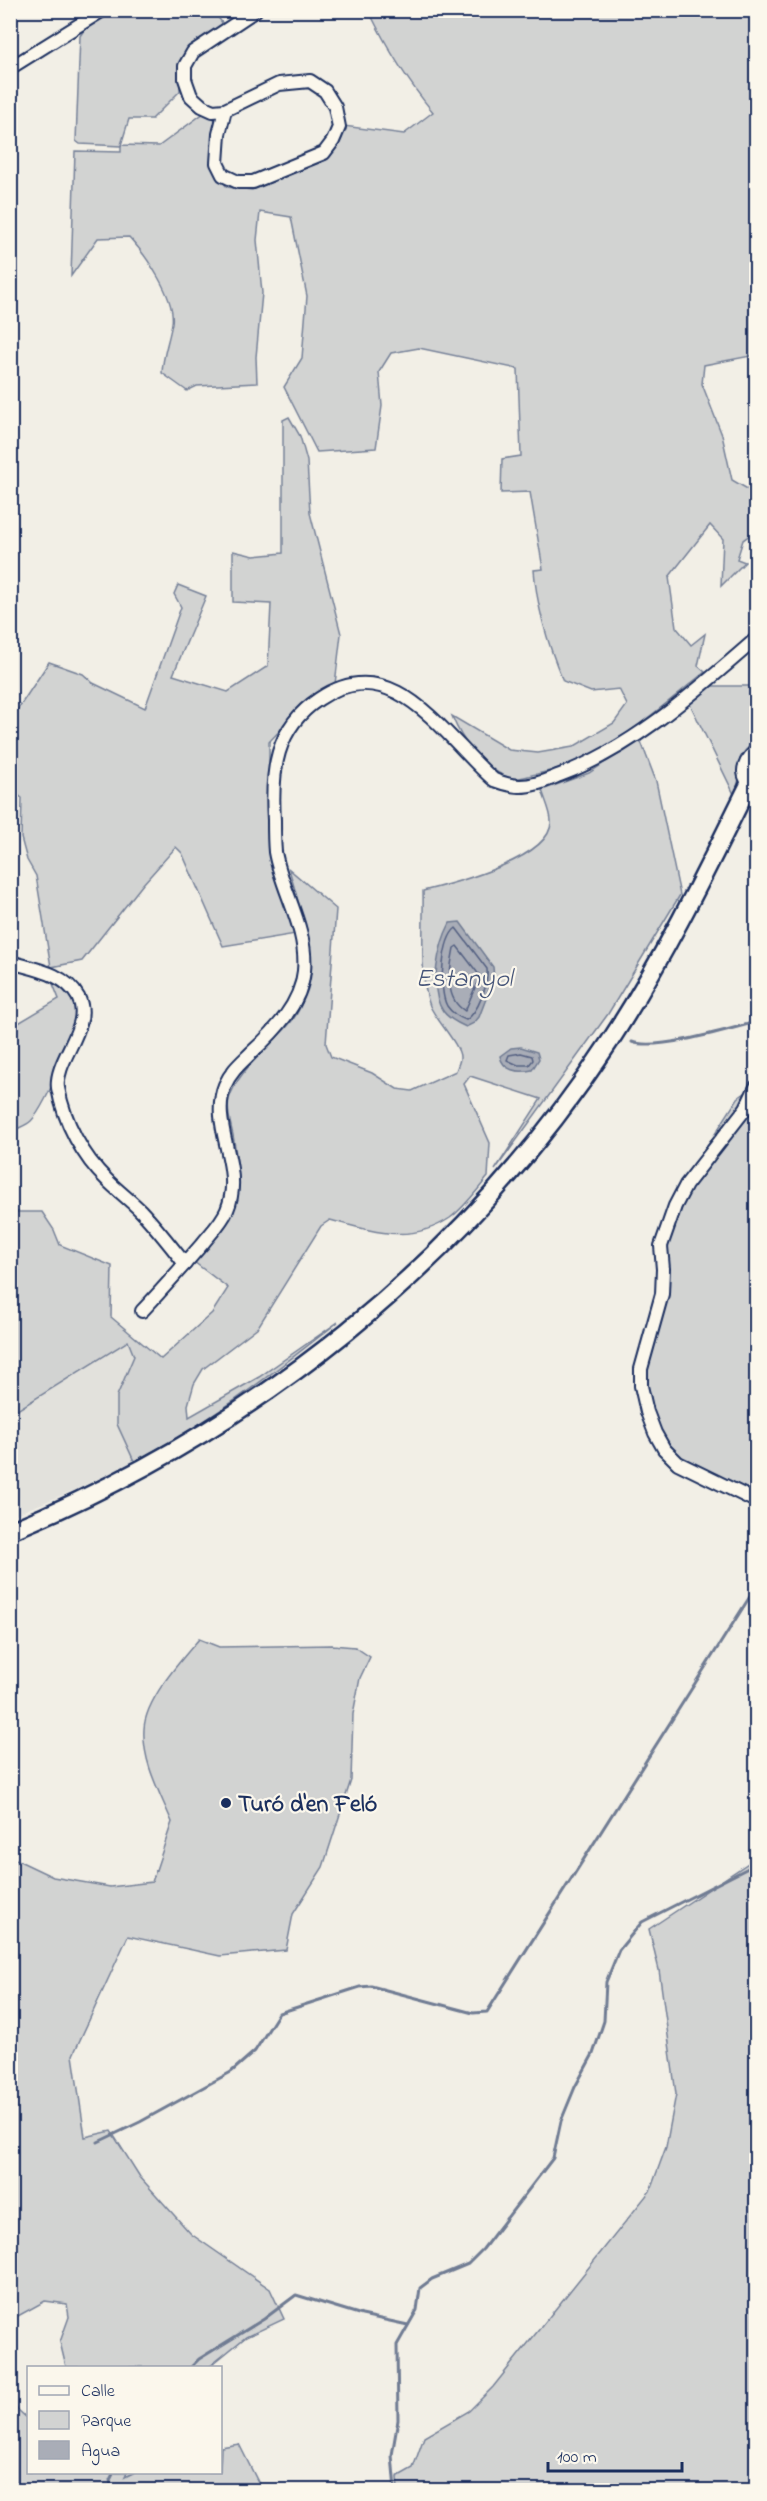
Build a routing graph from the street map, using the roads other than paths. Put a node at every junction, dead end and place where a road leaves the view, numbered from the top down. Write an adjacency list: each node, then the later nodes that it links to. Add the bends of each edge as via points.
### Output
1 (103, 10): 3 (street)
2 (256, 10): 4 (street, via 193,52 185,66 191,96 213,111)
3 (10, 68)
4 (225, 110): 4 (street, via 279,84 310,81 325,91 335,107 339,127 324,153 253,182 238,182 223,175 217,163)
5 (756, 639): 11 (street, via 659,720 591,763 536,784 508,786 494,780 423,709 381,685 343,687 310,704 296,718 278,751 272,799 276,852 304,945 301,990 272,1033 226,1082 220,1099 231,1196 218,1225)
6 (756, 751): 8 (street, via 744,768 746,782)
7 (756, 770): 8 (main road)
8 (755, 791): 14 (main road, via 740,804 660,957 610,1041 555,1120 486,1203 447,1242 357,1325 261,1397 138,1472)
9 (10, 962): 11 (street, via 61,980 80,999 74,1041 58,1074 62,1103 81,1149 94,1167 140,1210)
10 (756, 1087): 13 (street, via 746,1108 686,1185 675,1206 661,1246 662,1294 641,1377 654,1433 664,1449 678,1463)
11 (185, 1264): 12 (street)
12 (142, 1311)
13 (756, 1501)
14 (10, 1531)

